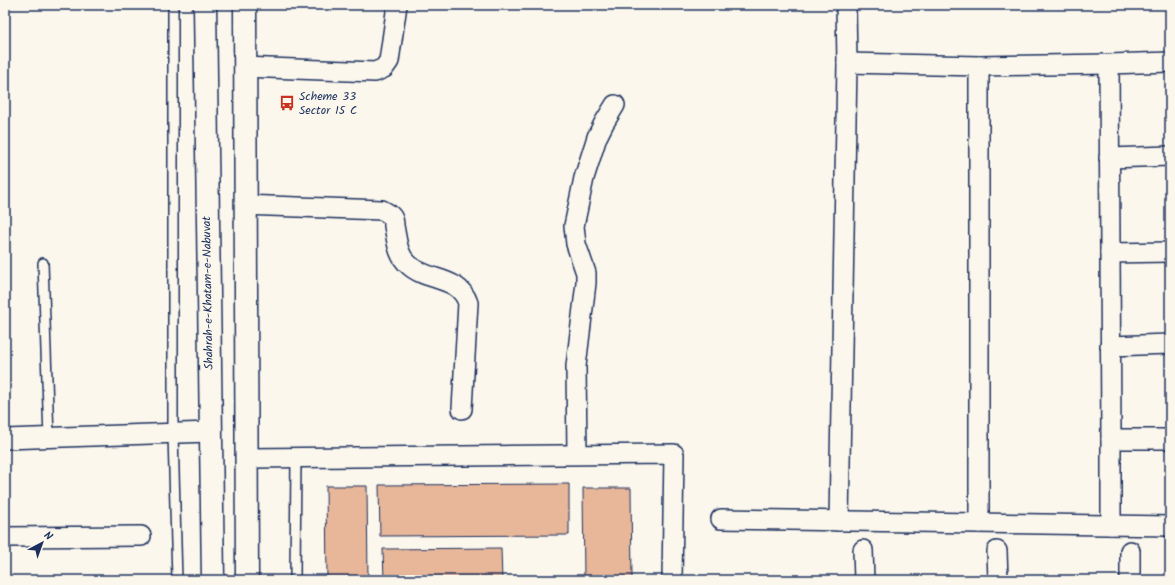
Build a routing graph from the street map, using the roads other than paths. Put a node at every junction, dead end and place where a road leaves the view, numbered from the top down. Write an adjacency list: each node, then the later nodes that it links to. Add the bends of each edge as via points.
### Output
1 (173, 5): 22 (lane)
2 (205, 5): 21 (main road, Shahrah-e-Khatam-e-Nabuvat)
3 (245, 5): 10 (main road)
4 (397, 5): 10 (street, via 389,62 375,72)
5 (846, 5): 7 (street)
6 (1170, 62): 8 (street)
7 (847, 63): 9 (street); 31 (street)
8 (1109, 64): 9 (street); 13 (street)
9 (979, 66): 32 (street)
10 (245, 67): 14 (main road)
11 (615, 105): 27 (street, via 597,137 584,178 574,226 576,244 586,273 576,366)
12 (1170, 156): 13 (street)
13 (1109, 158): 16 (street)
14 (246, 205): 20 (street, via 382,210 388,213 393,218 398,252 409,266 453,284 466,296 468,304); 29 (main road)
15 (1170, 252): 16 (street)
16 (1110, 253): 19 (street)
17 (43, 263): 23 (lane)
18 (1170, 344): 19 (street)
19 (1110, 346): 25 (street)
20 (462, 409)
21 (210, 432): 22 (street); 41 (main road, Shahrah-e-Khatam-e-Nabuvat)
22 (173, 434): 23 (street); 40 (lane)
23 (49, 438): 24 (street)
24 (5, 439)
25 (1111, 439): 26 (street); 33 (street)
26 (1170, 439)
27 (577, 454): 28 (street); 44 (street, via 674,454)
28 (296, 457): 29 (street); 43 (lane)
29 (246, 458): 42 (main road)
30 (721, 519): 31 (street)
31 (839, 521): 32 (street)
32 (980, 523): 33 (street)
33 (1111, 525): 34 (street)
34 (1170, 526)
35 (141, 536): 36 (street)
36 (5, 537)
37 (863, 550): 45 (street)
38 (997, 551): 46 (street)
39 (1130, 551): 47 (street)
40 (177, 580)
41 (212, 580)
42 (247, 580)
43 (295, 580)
44 (672, 580)
45 (864, 580)
46 (998, 580)
47 (1130, 580)

